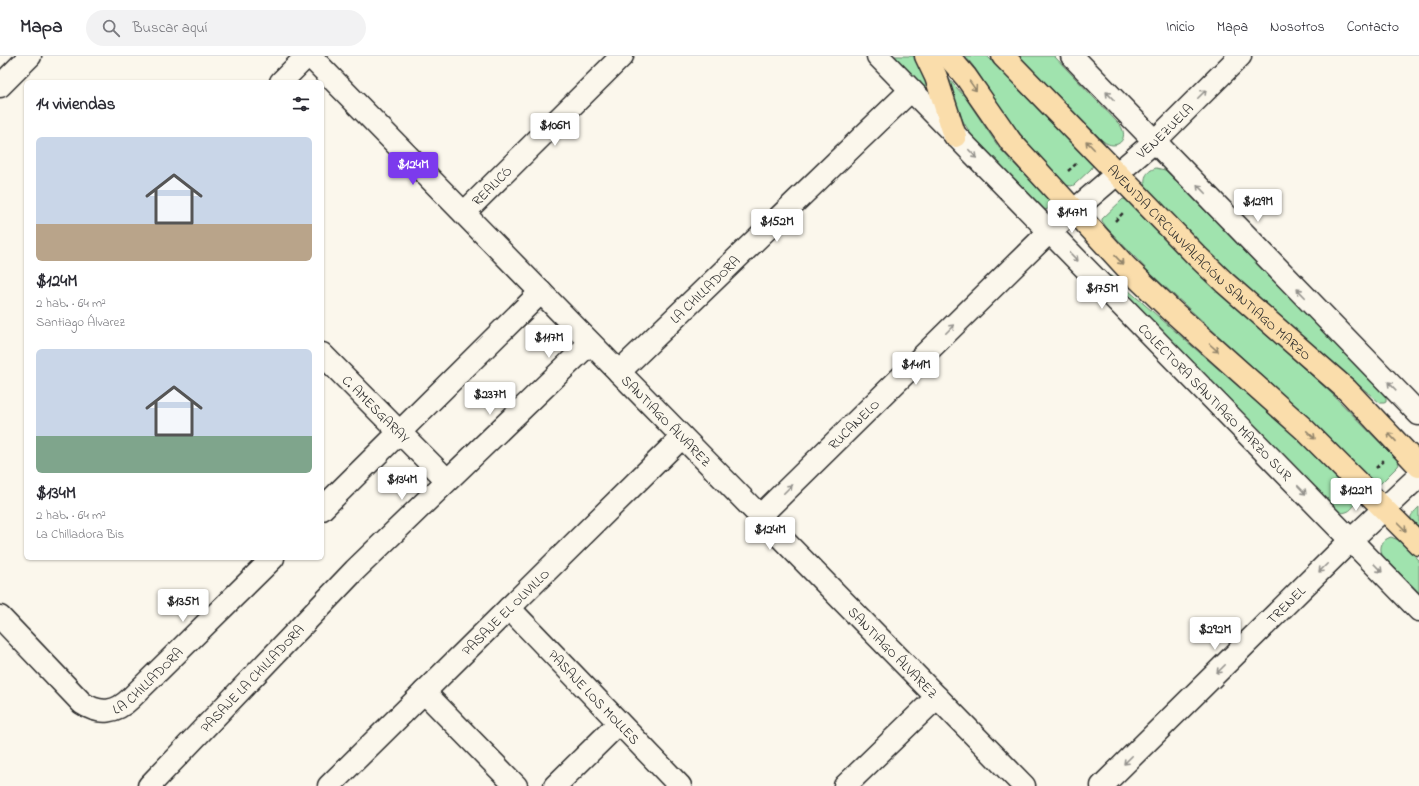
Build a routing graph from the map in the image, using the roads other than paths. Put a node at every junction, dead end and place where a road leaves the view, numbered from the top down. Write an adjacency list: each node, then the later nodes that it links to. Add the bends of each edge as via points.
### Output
1 (30, 56): 11 (street)
2 (308, 56): 10 (street); 17 (street, SANTIAGO ÁLVAREZ)
3 (622, 56): 17 (street, REALICÓ)
4 (878, 56): 12 (street, COLECTORA SANTIAGO MARZO SUR)
5 (926, 56): 13 (main road)
6 (948, 56): 16 (main road, one-way to 16, via 966,77 1011,142)
7 (1003, 56): 15 (main road, AVENIDA CIRCUNVALACIÓN SANTIAGO MARZO, one-way to 7)
8 (1072, 56): 14 (street, one-way to 8)
9 (1240, 56): 14 (street, VENEZUELA, one-way to 9)
10 (283, 80)
11 (1, 82)
12 (911, 90): 13 (street, COLECTORA SANTIAGO MARZO SUR); 22 (street, LA CHILLADORA)
13 (955, 136): 18 (street, COLECTORA SANTIAGO MARZO SUR, one-way to 18)
14 (1154, 142): 15 (street, VENEZUELA); 23 (street, one-way to 14)
15 (1118, 173): 16 (street, VENEZUELA); 26 (main road, AVENIDA CIRCUNVALACIÓN SANTIAGO MARZO, one-way to 15, via 1347,390 1215,274)
16 (1074, 210): 18 (street, VENEZUELA); 30 (main road, one-way to 30, via 1153,294 1299,424)
17 (464, 213): 19 (street, SANTIAGO ÁLVAREZ)
18 (1049, 232): 31 (street, RUCANELO, one-way to 18); 32 (street, COLECTORA SANTIAGO MARZO SUR, one-way to 32)
19 (541, 292): 20 (street, SANTIAGO ÁLVAREZ); 24 (street)
20 (590, 343): 22 (street, SANTIAGO ÁLVAREZ); 28 (street, PASAJE LA CHILLADORA)
21 (324, 356): 24 (street, C. AMESGARAY)
22 (619, 372): 25 (street, SANTIAGO ÁLVAREZ)
23 (1419, 414)
24 (400, 432): 28 (street, C. AMESGARAY); 29 (street)
25 (682, 437): 31 (street, SANTIAGO ÁLVAREZ); 35 (street, PASAJE EL OLIVILLO)
26 (1419, 466)
27 (1419, 476): 30 (street, TRENEL)
28 (448, 480): 41 (street, PASAJE LA CHILLADORA, via 355,570)
29 (324, 507)
30 (1384, 509): 32 (street, TRENEL); 33 (main road, one-way to 33)
31 (760, 516): 39 (street, SANTIAGO ÁLVAREZ)
32 (1351, 540): 36 (street, COLECTORA SANTIAGO MARZO SUR, one-way to 36); 48 (street, TRENEL, one-way to 48)
33 (1419, 544)
34 (268, 560): 37 (street, LA CHILLADORA, via 132,698 119,708 104,711 89,707 77,698)
35 (509, 608): 38 (street, PASAJE EL OLIVILLO); 40 (street, PASAJE LOS MOLLES)
36 (1419, 610)
37 (0, 617)
38 (424, 692): 42 (street, PASAJE EL OLIVILLO); 43 (street)
39 (937, 697): 46 (street); 47 (street, SANTIAGO ÁLVAREZ)
40 (619, 723): 44 (street); 45 (street, PASAJE LOS MOLLES)
41 (149, 786)
42 (329, 786)
43 (516, 786)
44 (555, 786)
45 (680, 786)
46 (845, 786)
47 (1024, 786)
48 (1102, 786)

